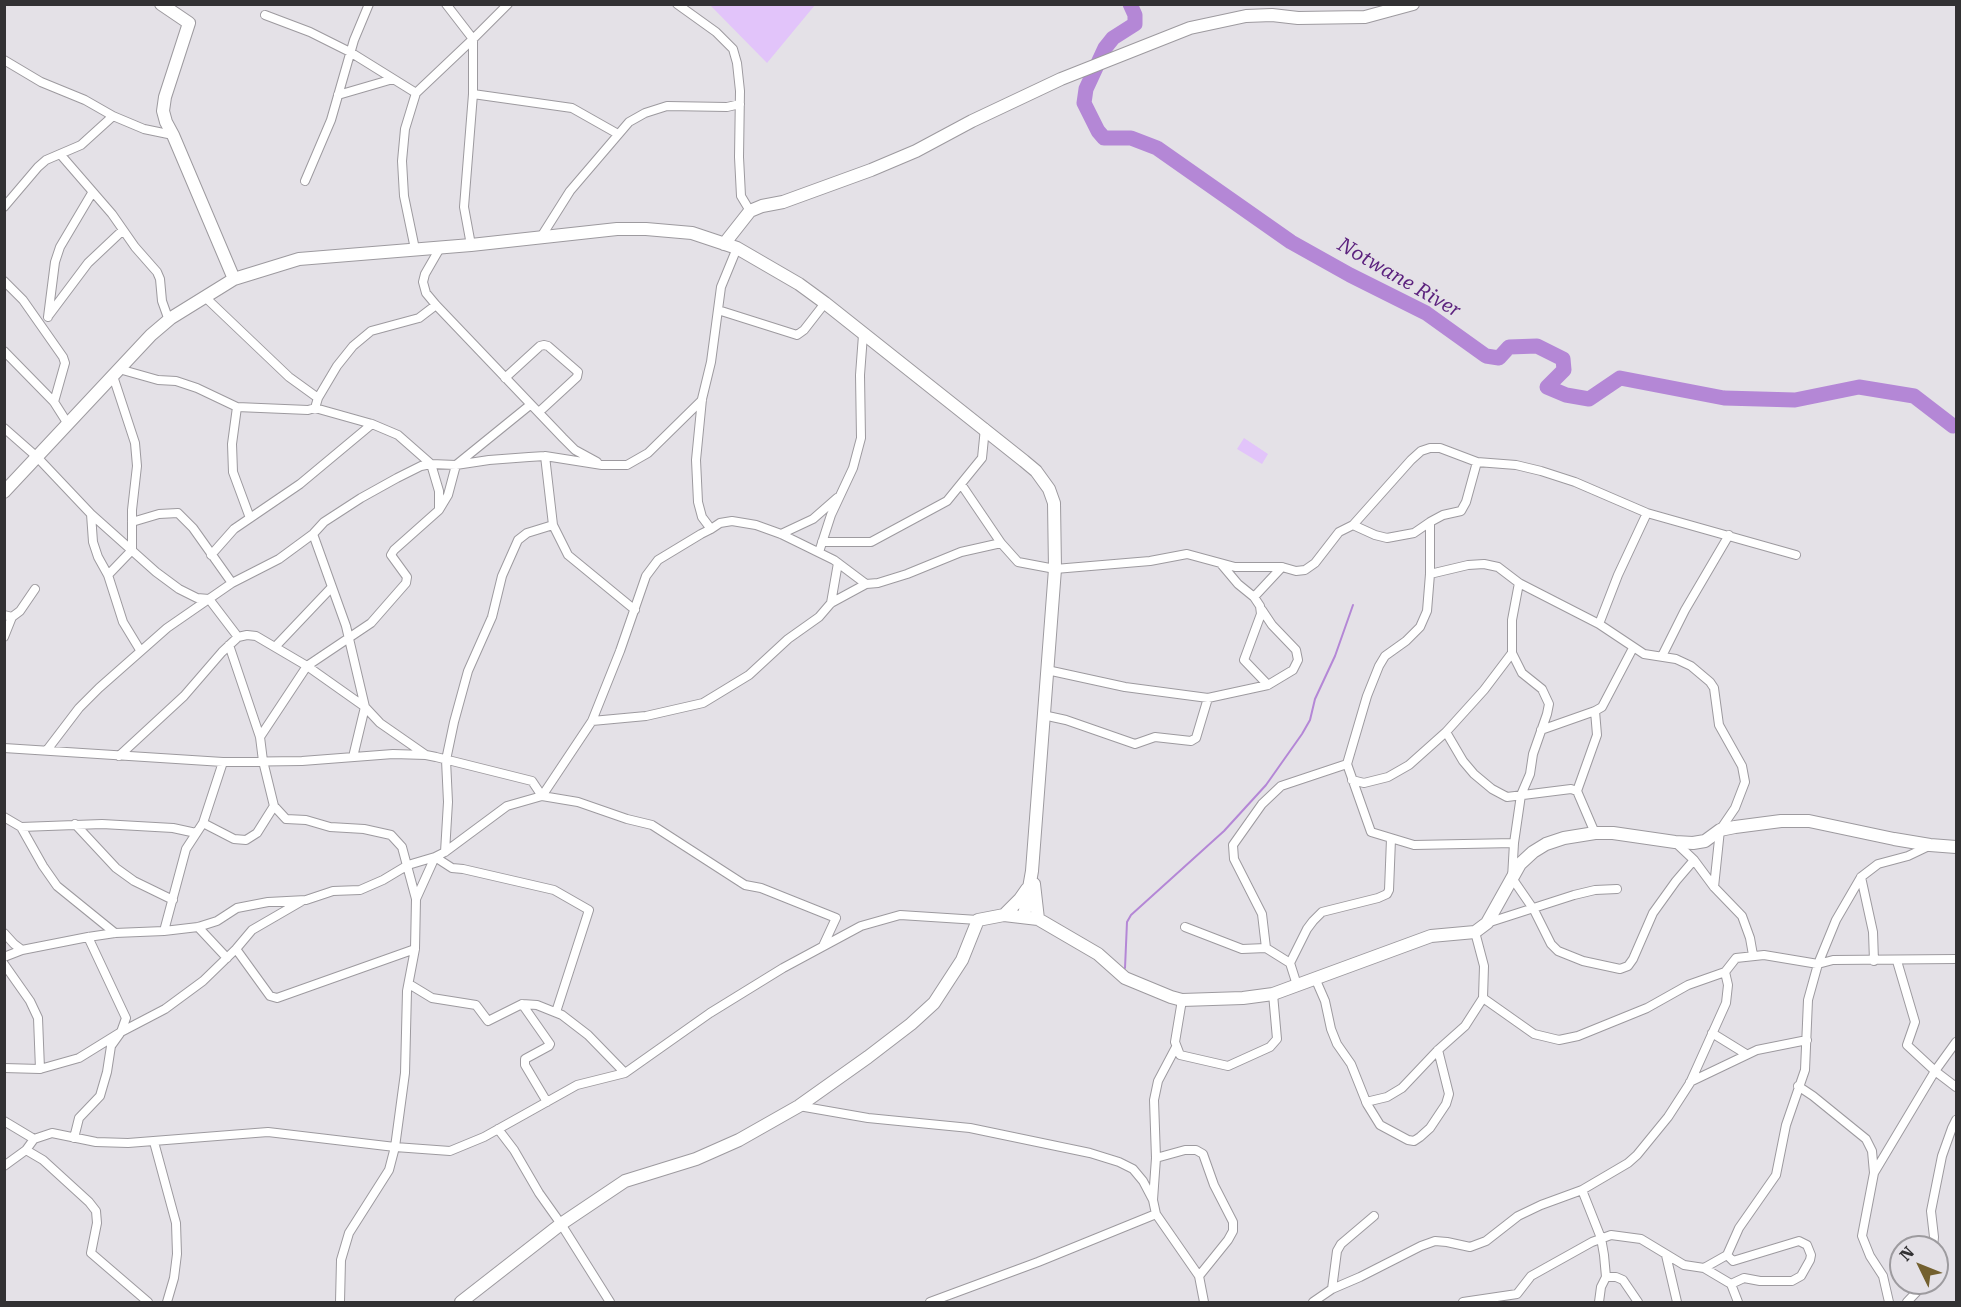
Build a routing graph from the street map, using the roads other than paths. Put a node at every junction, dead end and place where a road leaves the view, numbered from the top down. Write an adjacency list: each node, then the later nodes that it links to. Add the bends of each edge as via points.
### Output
1 (161, 4): 18 (street, via 189,23 165,97 163,111)
2 (369, 4): 9 (street)
3 (446, 4): 8 (street)
4 (508, 4): 8 (street)
5 (677, 4): 15 (street, via 733,49)
6 (1413, 4): 23 (street, via 1365,17 1246,16 1198,25 1061,79 916,152)
7 (265, 15): 9 (street)
8 (474, 39): 12 (street); 13 (street)
9 (350, 52): 11 (street); 14 (street)
10 (4, 60): 16 (street)
11 (393, 79): 12 (street); 14 (street)
12 (416, 93): 30 (street, via 405,129 402,161 404,196)
13 (473, 94): 17 (street, via 572,108); 27 (street, via 464,207)
14 (338, 95): 20 (street)
15 (740, 104): 17 (street, via 667,106 629,122); 23 (street, via 741,196)
16 (113, 116): 18 (street, via 144,129); 19 (street, via 81,145)
17 (618, 134): 25 (street, via 570,191)
18 (173, 135): 31 (street)
19 (60, 154): 21 (street); 22 (street, via 38,167)
20 (305, 181)
21 (92, 192): 24 (street); 37 (street, via 60,247)
22 (4, 207)
23 (750, 211): 26 (street)
24 (123, 230): 37 (street, via 88,263); 38 (street, via 158,272 162,301)
25 (541, 237): 26 (street, via 646,229 692,233); 27 (street)
26 (724, 244): 29 (street)
27 (471, 245): 28 (street)
28 (440, 248): 30 (street); 35 (street, via 423,282)
29 (737, 248): 34 (street); 36 (street, via 721,287)
30 (415, 249): 31 (street, via 299,259)
31 (234, 279): 33 (street)
32 (4, 280): 39 (street)
33 (205, 297): 38 (street); 44 (street, via 289,377)
34 (825, 303): 36 (street, via 797,335); 40 (street)
35 (436, 305): 43 (street); 44 (street, via 419,318 371,331 337,366)
36 (718, 310): 45 (street)
37 (48, 317): 39 (street)
38 (171, 318): 42 (street)
39 (41, 326): 46 (street, via 63,357)
40 (863, 334): 54 (street); 63 (street, via 861,438)
41 (4, 351): 46 (street)
42 (116, 373): 48 (street, via 176,381); 51 (street); 68 (street, via 135,443)
43 (506, 378): 47 (street); 50 (street, via 544,345 578,372)
44 (318, 398): 49 (street)
45 (702, 399): 60 (street, via 648,453 627,465); 72 (street, via 696,490 702,517)
46 (54, 402): 51 (street)
47 (530, 405): 50 (street); 59 (street)
48 (237, 407): 49 (street); 67 (street, via 233,472)
49 (315, 408): 52 (street)
50 (538, 412): 60 (street, via 575,450)
51 (68, 424): 56 (street)
52 (372, 424): 58 (street, via 398,435); 67 (street, via 300,484)
53 (4, 428): 56 (street)
54 (985, 428): 61 (street, via 982,458); 85 (street, via 1036,471 1049,489 1054,503)
55 (545, 456): 59 (street); 60 (street); 70 (street)
56 (37, 457): 62 (street); 66 (street)
57 (1477, 462): 65 (street, via 1541,471); 69 (street, via 1461,511); 71 (street, via 1440,448 1421,451)
58 (431, 464): 59 (street); 64 (street, via 439,491); 73 (street, via 361,498)
59 (456, 465): 64 (street, via 448,495)
60 (602, 465)
61 (961, 484): 76 (street, via 947,501 871,542); 77 (street)
62 (4, 492)
63 (840, 496): 74 (street, via 813,519); 76 (street)
64 (439, 510): 102 (street, via 391,555 407,577 406,583 371,623)
65 (1647, 513): 75 (street); 99 (street)
66 (91, 514): 78 (street); 87 (street, via 93,542)
67 (250, 518): 80 (street, via 234,529)
68 (132, 522): 78 (street); 80 (street, via 178,513)
69 (1430, 522): 71 (street, via 1414,533 1387,538); 86 (street)
70 (553, 525): 96 (street, via 568,555); 125 (street, via 518,540 502,576 492,617 468,671)
71 (1353, 525): 84 (street, via 1339,532 1305,570)
72 (711, 530): 74 (street, via 732,521); 96 (street, via 651,567)
73 (313, 534): 88 (street, via 279,559); 91 (street)
74 (781, 534): 79 (street)
75 (1729, 536): 81 (street); 108 (street)
76 (822, 542): 79 (street)
77 (1001, 543): 85 (street, via 1018,562); 90 (street, via 961,552 907,574)
78 (132, 550): 87 (street); 94 (street, via 179,589 196,598)
79 (819, 552): 82 (street)
80 (211, 555): 88 (street)
81 (1796, 555)
82 (838, 563): 90 (street); 95 (street)
83 (1221, 565): 84 (street); 85 (street, via 1187,554); 93 (street)
84 (1282, 567): 93 (street)
85 (1055, 569): 110 (street)
86 (1430, 574): 89 (street, via 1484,564 1498,567); 128 (street, via 1427,611 1420,627 1385,656 1379,666)
87 (108, 576): 106 (street, via 123,622)
88 (232, 583): 94 (street)
89 (1519, 583): 99 (street); 107 (street, via 1512,620)
90 (866, 584): 95 (street)
91 (331, 588): 102 (street); 104 (street)
92 (35, 589): 98 (street, via 20,611)
93 (1254, 597): 97 (street)
94 (209, 598): 100 (street); 106 (street)
95 (831, 603): 116 (street, via 749,675 703,703 646,716)
96 (635, 610): 116 (street)
97 (1262, 610): 111 (street, via 1244,660); 111 (street, via 1296,650 1298,660 1293,669)
98 (8, 616): 101 (street)
99 (1599, 624): 105 (street)
100 (238, 636): 103 (street); 104 (street, via 256,636)
101 (4, 637)
102 (349, 638): 109 (street); 113 (street)
103 (229, 645): 119 (street); 123 (street, via 184,696)
104 (275, 647): 109 (street)
105 (1633, 648): 108 (street); 114 (street, via 1605,703)
106 (140, 651): 121 (street, via 78,708)
107 (1512, 653): 117 (street, via 1522,673 1546,695 1549,704); 118 (street)
108 (1662, 656): 138 (street, via 1691,666 1710,682 1719,725 1742,766 1742,794)
109 (307, 666): 113 (street); 119 (street)
110 (1047, 670): 112 (street, via 1125,687); 115 (street)
111 (1268, 685): 112 (street)
112 (1208, 698): 115 (street, via 1196,738 1191,741 1155,737 1135,744)
113 (365, 707): 122 (street, via 380,723); 124 (street)
114 (1595, 711): 117 (street); 130 (street, via 1597,735)
115 (1043, 715): 150 (street)
116 (592, 721): 132 (street)
117 (1541, 730): 131 (street)
118 (1446, 732): 129 (street, via 1409,765 1388,777 1364,783); 131 (street, via 1463,761 1484,783 1507,797)
119 (260, 737): 126 (street)
120 (4, 748): 121 (street)
121 (47, 750): 123 (street)
122 (426, 755): 124 (street); 125 (street)
123 (118, 756): 127 (street)
124 (353, 757): 126 (street)
125 (446, 760): 132 (street, via 532,781); 146 (street)
126 (263, 761): 127 (street); 133 (street)
127 (223, 762): 135 (street)
128 (1347, 764): 129 (street); 172 (street, via 1281,786 1262,804 1233,845 1234,859 1262,914)
129 (1352, 780): 141 (street, via 1369,830)
130 (1577, 791): 131 (street); 140 (street)
131 (1521, 795): 142 (street)
132 (542, 796): 146 (street, via 507,806); 171 (street, via 578,802 652,825 745,885 836,918)
133 (274, 806): 135 (street, via 257,833 246,840 234,839); 149 (street, via 286,819 391,835 402,847)
134 (4, 817): 137 (street)
135 (202, 823): 139 (street)
136 (75, 824): 137 (street); 139 (street); 156 (street, via 116,868)
137 (21, 827): 169 (street, via 57,886)
138 (1720, 830): 143 (street, via 1705,842); 144 (street, via 1809,821); 153 (street)
139 (196, 832): 156 (street, via 186,849)
140 (1595, 833): 143 (street); 152 (street, via 1546,844 1520,864)
141 (1391, 839): 142 (street, via 1425,846); 182 (street, via 1387,894 1322,912 1307,929)
142 (1514, 843): 152 (street)
143 (1675, 843): 148 (street)
144 (1930, 845): 145 (street); 151 (street, via 1878,864)
145 (1955, 846)
146 (445, 852): 147 (street)
147 (435, 857): 149 (street); 155 (street); 193 (street, via 452,868 554,891 589,910)
148 (1694, 860): 153 (street); 158 (street, via 1653,913 1633,959 1620,969 1558,951 1545,935)
149 (408, 865): 155 (street); 157 (street, via 360,890 333,891)
150 (1031, 877): 159 (street, via 1020,899); 160 (street); 161 (street)
151 (1862, 877): 180 (street, via 1873,932); 184 (street, via 1836,920)
152 (1512, 878): 158 (street); 163 (street)
153 (1714, 887): 176 (street, via 1742,916)
154 (1617, 889): 158 (street, via 1595,890)
155 (416, 899): 174 (street)
156 (173, 900): 166 (street)
157 (306, 900): 164 (street, via 237,908); 173 (street, via 252,930)
158 (1534, 910): 163 (street)
159 (1004, 915): 160 (street); 162 (street)
160 (1024, 916): 161 (street)
161 (1038, 919): 191 (street, via 1098,954 1125,978)
162 (978, 920): 171 (street, via 900,915 861,926); 210 (street, via 962,960 934,1003)
163 (1487, 923): 167 (street)
164 (198, 927): 166 (street); 178 (street)
165 (1185, 927): 172 (street, via 1242,950)
166 (164, 931): 169 (street)
167 (1475, 932): 186 (street, via 1431,936); 190 (street, via 1485,966)
168 (4, 933): 175 (street)
169 (115, 933): 170 (street)
170 (88, 937): 175 (street); 194 (street, via 126,1018)
171 (823, 946): 204 (street, via 710,1013)
172 (1266, 948): 182 (street)
173 (236, 949): 174 (street, via 270,996 277,998); 178 (street)
174 (415, 949): 187 (street)
175 (22, 950): 177 (street)
176 (1753, 955): 184 (street); 185 (street, via 1736,958)
177 (4, 957)
178 (226, 958): 194 (street, via 165,1009)
179 (1956, 959): 181 (street)
180 (1874, 961): 181 (street); 184 (street, via 1833,960)
181 (1897, 961): 203 (street, via 1915,1022 1907,1045)
182 (1290, 963): 188 (street)
183 (4, 964): 202 (street, via 38,1017)
184 (1818, 964): 196 (street, via 1808,1000)
185 (1725, 972): 190 (street, via 1688,985 1647,1008 1559,1040 1534,1034); 195 (street, via 1726,1003)
186 (1315, 978): 188 (street); 209 (street, via 1337,1044 1351,1064)
187 (409, 984): 192 (street, via 432,998 476,1005 488,1021); 217 (street, via 405,1073)
188 (1297, 985): 189 (street)
189 (1273, 994): 191 (street); 198 (street, via 1277,1039 1270,1047 1228,1066 1180,1055)
190 (1483, 998): 199 (street, via 1465,1026)
191 (1182, 1000): 198 (street)
192 (522, 1004): 193 (street); 208 (street, via 550,1044 525,1059)
193 (555, 1012): 204 (street, via 588,1035)
194 (121, 1032): 202 (street, via 79,1058); 214 (street, via 111,1046 100,1096 79,1118)
195 (1712, 1033): 200 (street); 205 (street)
196 (1807, 1040): 200 (street); 206 (street, via 1805,1070)
197 (1956, 1042): 203 (street)
198 (1176, 1047): 219 (street, via 1155,1090)
199 (1438, 1050): 209 (street, via 1402,1088); 209 (street, via 1449,1094 1446,1104 1420,1137 1414,1141 1395,1135 1380,1125)
200 (1746, 1054): 205 (street)
201 (4, 1068): 202 (street)
202 (40, 1069)
203 (1935, 1071): 207 (street); 221 (street)
204 (625, 1073): 208 (street, via 576,1085)
205 (1690, 1083): 222 (street, via 1638,1155)
206 (1798, 1086): 221 (street, via 1866,1139 1872,1151); 230 (street, via 1776,1175 1739,1228)
207 (1956, 1087)
208 (547, 1102): 213 (street)
209 (1366, 1102)
210 (799, 1106): 223 (street, via 868,1118 970,1128 1090,1153 1133,1169); 226 (street, via 718,1150 625,1181)
211 (1956, 1120): 227 (street, via 1942,1156 1931,1210)
212 (4, 1121): 215 (street)
213 (498, 1129): 217 (street, via 450,1151); 226 (street)
214 (74, 1138): 215 (street, via 52,1133); 216 (street)
215 (34, 1139): 218 (street)
216 (154, 1142): 217 (street, via 268,1132); 238 (street, via 176,1223 174,1278)
217 (394, 1147): 239 (street, via 389,1170 349,1233 341,1260)
218 (26, 1150): 220 (street); 237 (street, via 44,1160 89,1202 98,1223 91,1253)
219 (1156, 1158): 223 (street); 232 (street, via 1185,1150 1203,1154 1233,1222 1228,1240)
220 (4, 1167)
221 (1874, 1173): 250 (street, via 1862,1236 1883,1276)
222 (1582, 1191): 228 (street); 235 (street, via 1518,1216 1486,1241 1470,1247 1435,1241)
223 (1153, 1200): 224 (street)
224 (1156, 1214): 232 (street); 242 (street)
225 (1374, 1215): 235 (street, via 1341,1244)
226 (561, 1224): 240 (street); 241 (street)
227 (1934, 1235)
228 (1601, 1238): 229 (street, via 1641,1239); 233 (street); 236 (street, via 1531,1276)
229 (1666, 1255): 231 (street, via 1684,1265); 248 (street)
230 (1727, 1256): 231 (street); 234 (street, via 1733,1261 1799,1241 1807,1245 1811,1255 1801,1275 1792,1281 1744,1278)
231 (1704, 1268): 234 (street)
232 (1199, 1275): 243 (street)
233 (1606, 1276): 246 (street); 247 (street, via 1623,1280)
234 (1731, 1284): 249 (street)
235 (1332, 1288): 244 (street)
236 (1518, 1298): 245 (street)
237 (148, 1302)
238 (166, 1302)
239 (340, 1302)
240 (461, 1302)
241 (610, 1302)
242 (930, 1302)
243 (1204, 1302)
244 (1313, 1302)
245 (1463, 1302)
246 (1599, 1302)
247 (1638, 1302)
248 (1677, 1302)
249 (1738, 1302)
250 (1889, 1302)

